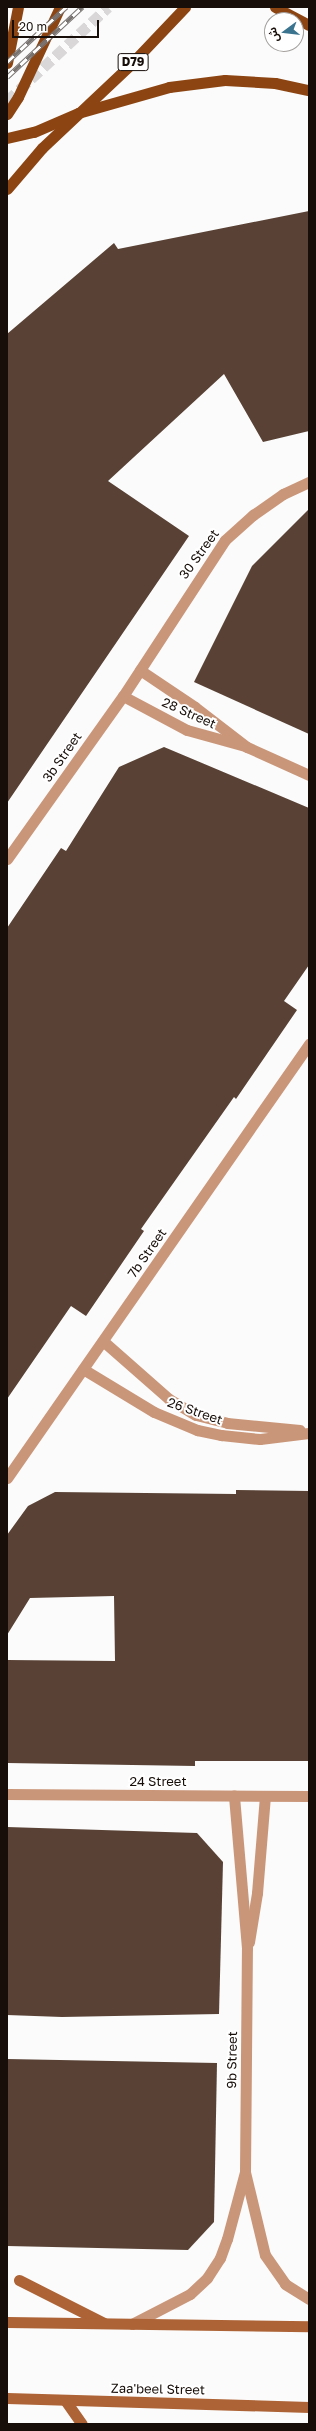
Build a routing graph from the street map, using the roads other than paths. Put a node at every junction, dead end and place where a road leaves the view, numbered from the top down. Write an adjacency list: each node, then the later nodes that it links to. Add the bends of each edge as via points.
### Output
1 (18, 7): 6 (main road)
2 (60, 7): 9 (main road, via 18,98)
3 (184, 7): 8 (main road, D79, via 130,65)
4 (275, 7): 5 (main road)
5 (309, 25)
6 (7, 63)
7 (309, 90): 8 (main road, via 275,83 225,80 169,87)
8 (78, 113): 10 (main road, via 34,132); 11 (main road, D79, via 42,148)
9 (7, 114)
10 (7, 138)
11 (7, 189)
12 (309, 482): 13 (street, 30 Street, via 283,494 252,514 225,540)
13 (140, 670): 14 (street, 3b Street); 15 (street, 28 Street, via 195,707)
14 (123, 696): 15 (street, 28 Street, via 186,730); 17 (street, 3b Street)
15 (247, 747): 16 (street, 28 Street)
16 (309, 775)
17 (7, 859)
18 (309, 1044): 19 (street, 7b Street)
19 (103, 1341): 20 (street, 7b Street); 21 (street, 26 Street, via 169,1399 196,1415 227,1423)
20 (84, 1369): 21 (street, 26 Street, via 154,1412 197,1430 260,1439); 22 (street, 7b Street)
21 (309, 1432)
22 (7, 1478)
23 (7, 1794): 24 (street, 24 Street)
24 (234, 1796): 25 (street, 24 Street); 27 (street, 9b Street)
25 (265, 1796): 26 (street, 24 Street); 27 (street, 9b Street, via 257,1893)
26 (309, 1796)
27 (247, 1948): 28 (street, 9b Street)
28 (245, 2172): 30 (street, 9b Street, via 265,2255 285,2284); 33 (street, 9b Street, via 227,2239 220,2258 207,2278 190,2294)
29 (19, 2280): 32 (main road)
30 (309, 2299)
31 (7, 2322): 32 (main road)
32 (106, 2324): 33 (main road)
33 (131, 2324): 34 (main road)
34 (309, 2326)
35 (7, 2398): 36 (main road, Zaa'beel Street)
36 (64, 2400): 37 (main road, Zaa'beel Street); 38 (main road)
37 (309, 2407)
38 (82, 2424)

